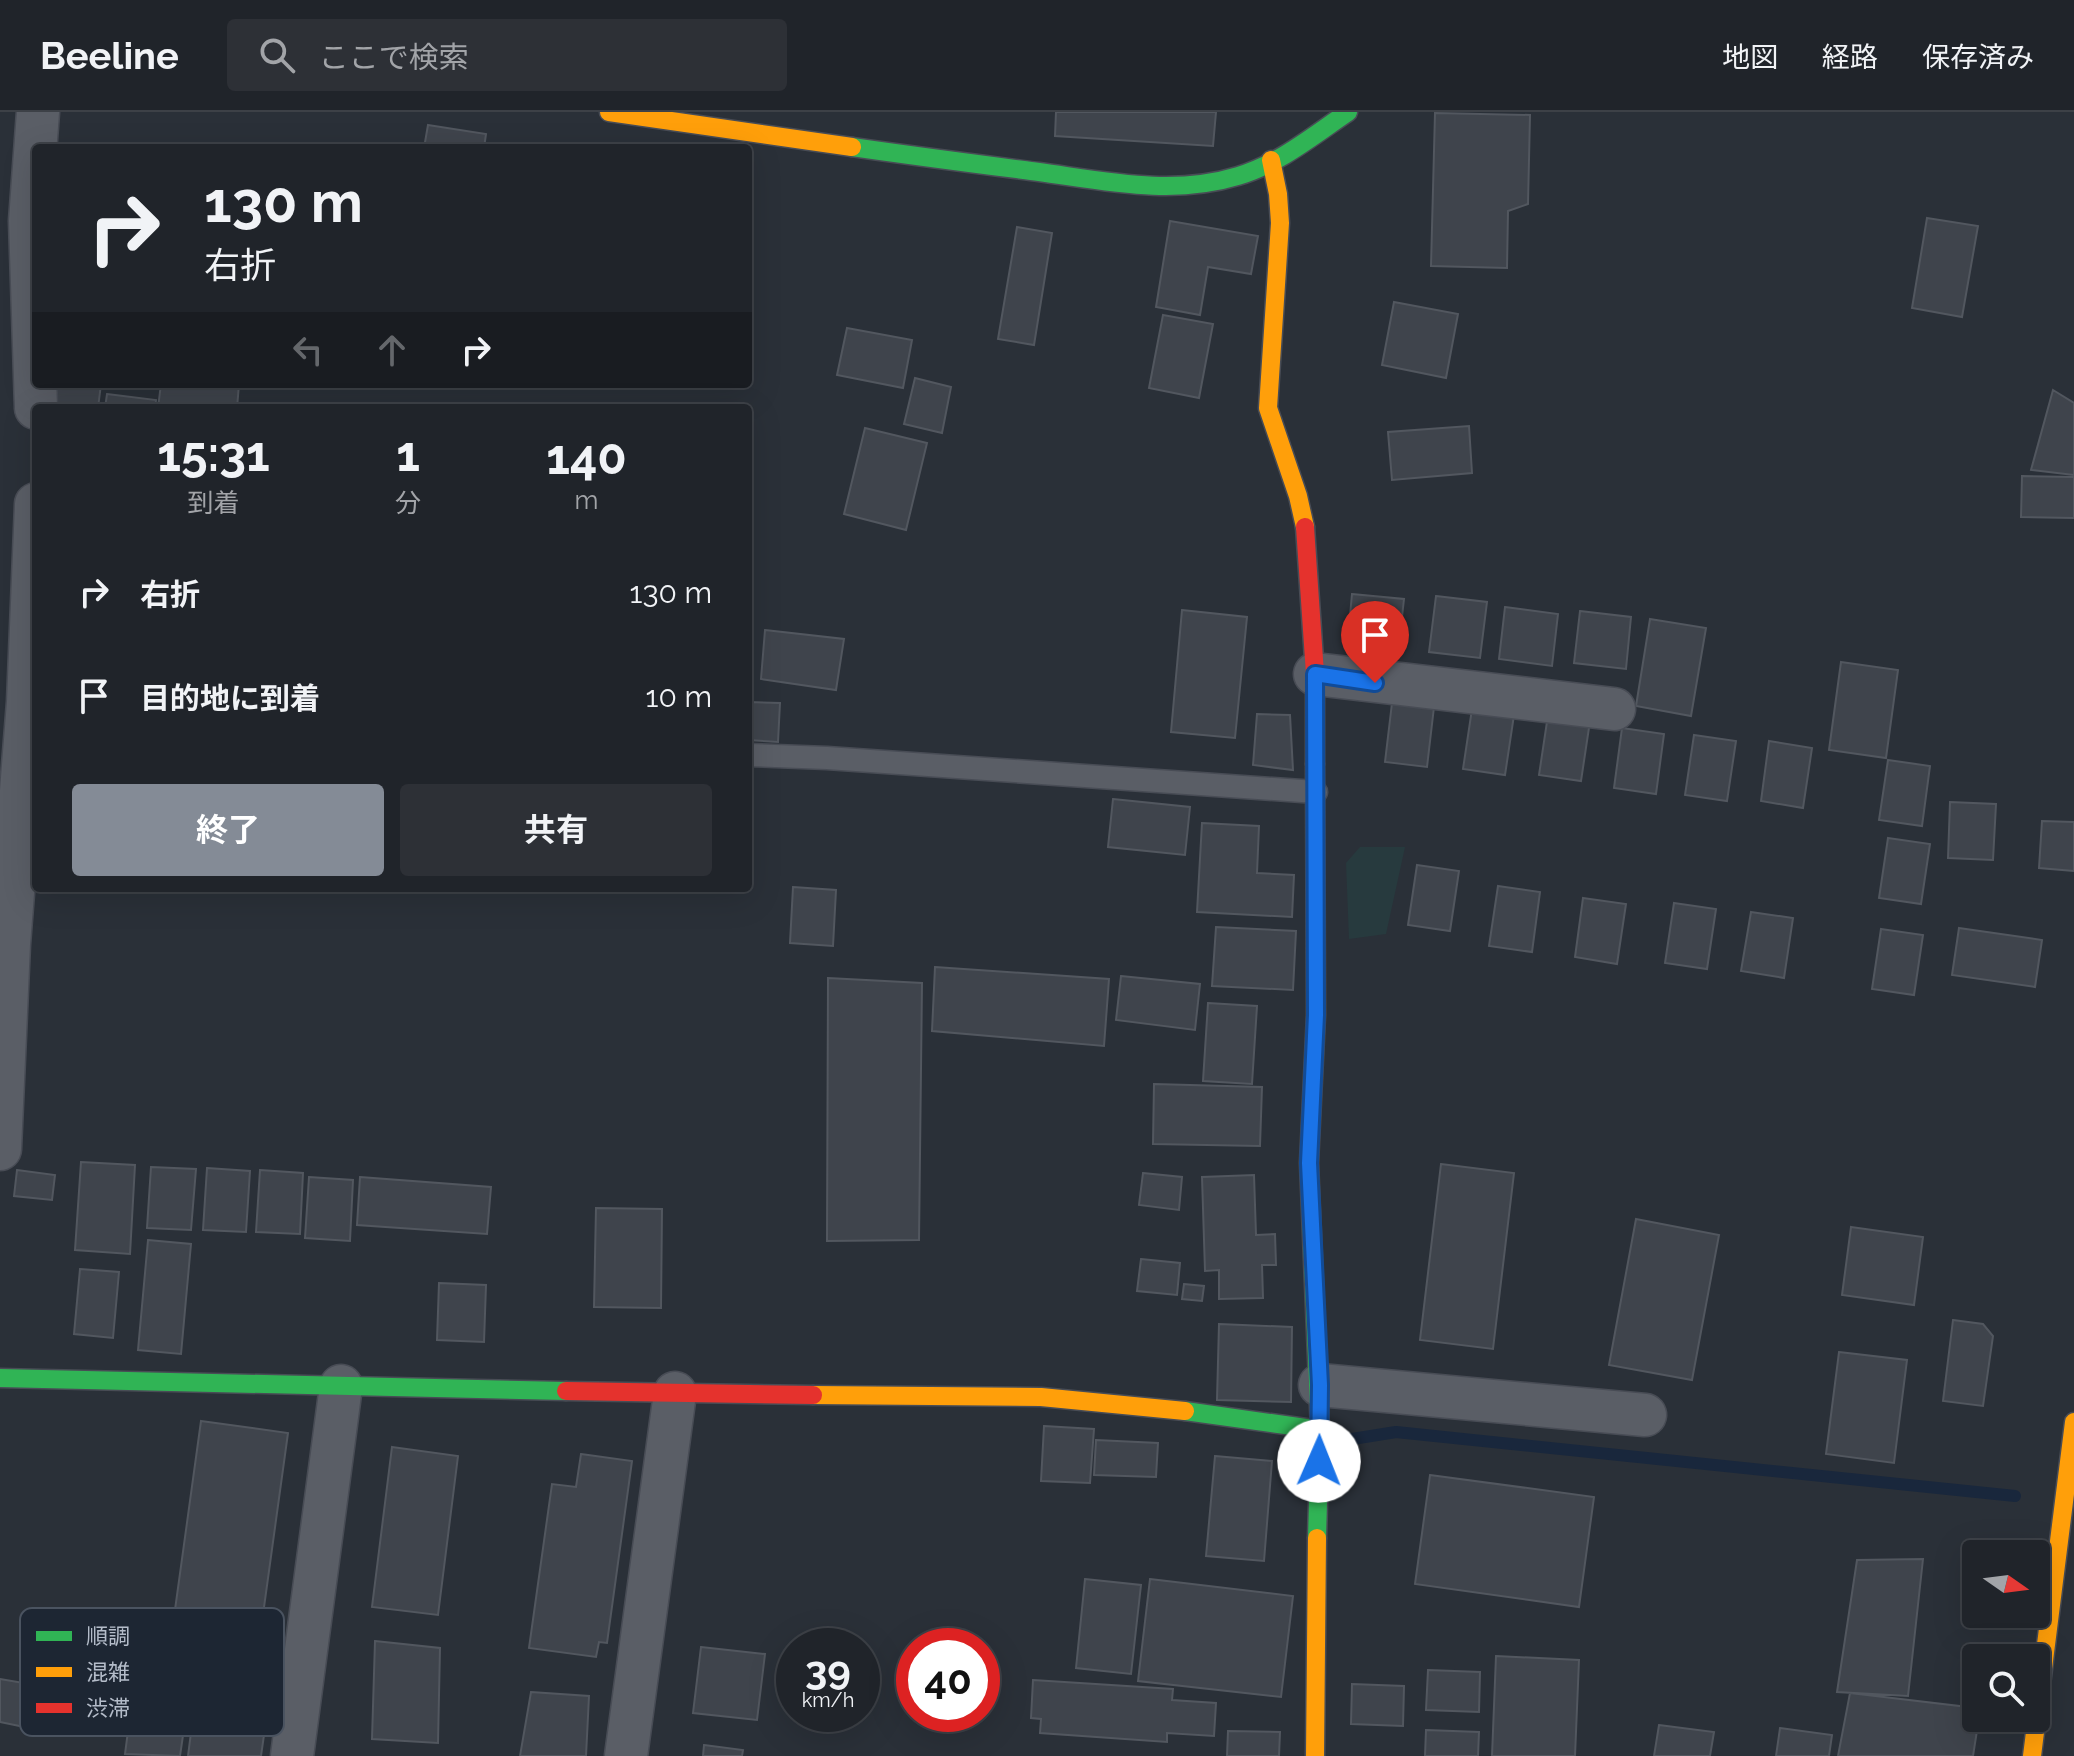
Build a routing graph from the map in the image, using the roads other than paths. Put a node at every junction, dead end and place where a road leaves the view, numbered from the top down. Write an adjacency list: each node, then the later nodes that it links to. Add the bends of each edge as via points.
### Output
1 (38, 112): 5 (street)
2 (609, 112): 6 (street, via 1169,186 1240,176)
3 (1348, 112): 4 (street)
4 (1305, 125): 6 (street)
5 (36, 144)
6 (1271, 160): 9 (street, via 1280,223 1268,408 1306,531)
7 (32, 194): 8 (street)
8 (32, 283)
9 (1315, 674): 11 (street); 13 (street)
10 (32, 702): 14 (street)
11 (1614, 709)
12 (752, 755): 13 (lane)
13 (1316, 792): 17 (street, via 1316,1015 1309,1163)
14 (6, 903): 15 (street)
15 (0, 1149)
16 (0, 1378): 18 (street)
17 (1320, 1385): 20 (street); 22 (street)
18 (341, 1386): 19 (street); 23 (street)
19 (675, 1393): 22 (street, via 1041,1397); 24 (street)
20 (1645, 1415)
21 (2074, 1422): 26 (street)
22 (1320, 1430): 25 (street)
23 (292, 1756)
24 (626, 1756)
25 (1315, 1756)
26 (2032, 1756)

